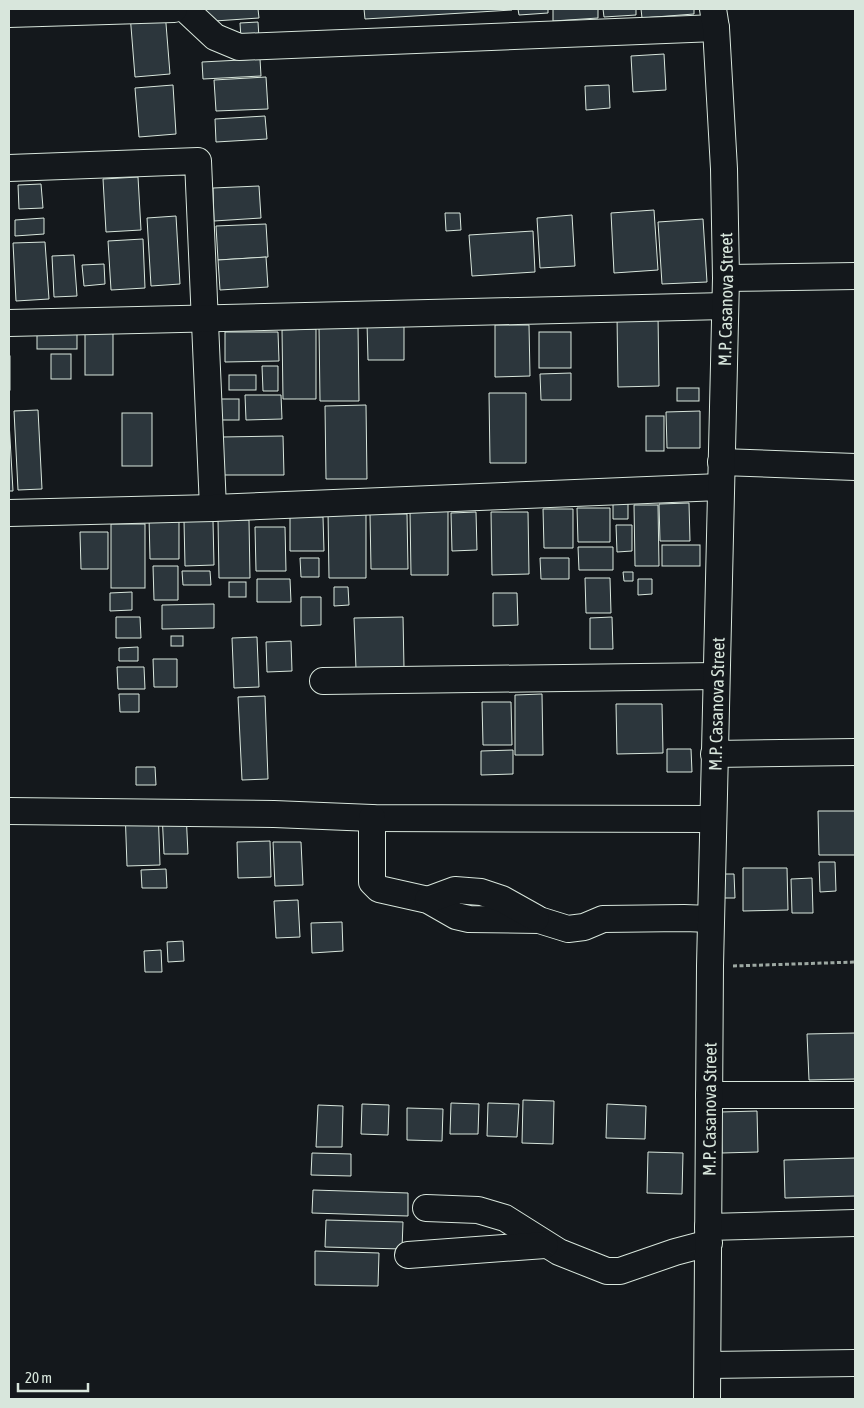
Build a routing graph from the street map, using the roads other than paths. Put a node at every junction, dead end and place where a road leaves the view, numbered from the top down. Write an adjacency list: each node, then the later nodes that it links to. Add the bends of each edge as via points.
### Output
1 (174, 9): 3 (street)
2 (185, 9): 4 (street, via 216,37 239,47)
3 (23, 12)
4 (715, 18): 7 (street, M.P. Casanova Street, via 724,169)
5 (9, 168): 9 (street, via 198,161)
6 (855, 276): 7 (street)
7 (726, 278): 8 (street, M.P. Casanova Street)
8 (725, 306): 9 (street); 11 (street, M.P. Casanova Street)
9 (205, 318): 10 (street); 14 (street)
10 (9, 322)
11 (721, 462): 12 (street); 13 (street, M.P. Casanova Street)
12 (855, 467)
13 (720, 488): 14 (street); 16 (street, M.P. Casanova Street)
14 (213, 508): 15 (street)
15 (9, 512)
16 (716, 676): 17 (street); 19 (street, M.P. Casanova Street)
17 (323, 681)
18 (855, 752): 19 (street)
19 (714, 754): 22 (street, M.P. Casanova Street)
20 (9, 811): 21 (street)
21 (372, 818): 22 (street); 23 (street, via 372,882 378,889 428,900 455,890 481,892 502,899 539,920 568,929 603,919)
22 (713, 819): 23 (street, M.P. Casanova Street)
23 (711, 919): 25 (street, M.P. Casanova Street)
24 (855, 1094): 25 (street)
25 (709, 1095): 28 (street, M.P. Casanova Street)
26 (426, 1208): 29 (street, via 478,1210 505,1218)
27 (855, 1223): 28 (street)
28 (708, 1235): 29 (street, via 675,1252 620,1271 607,1271); 32 (street, M.P. Casanova Street)
29 (545, 1245): 30 (street)
30 (408, 1255)
31 (855, 1363): 32 (street)
32 (708, 1365): 33 (street, M.P. Casanova Street)
33 (707, 1399)

